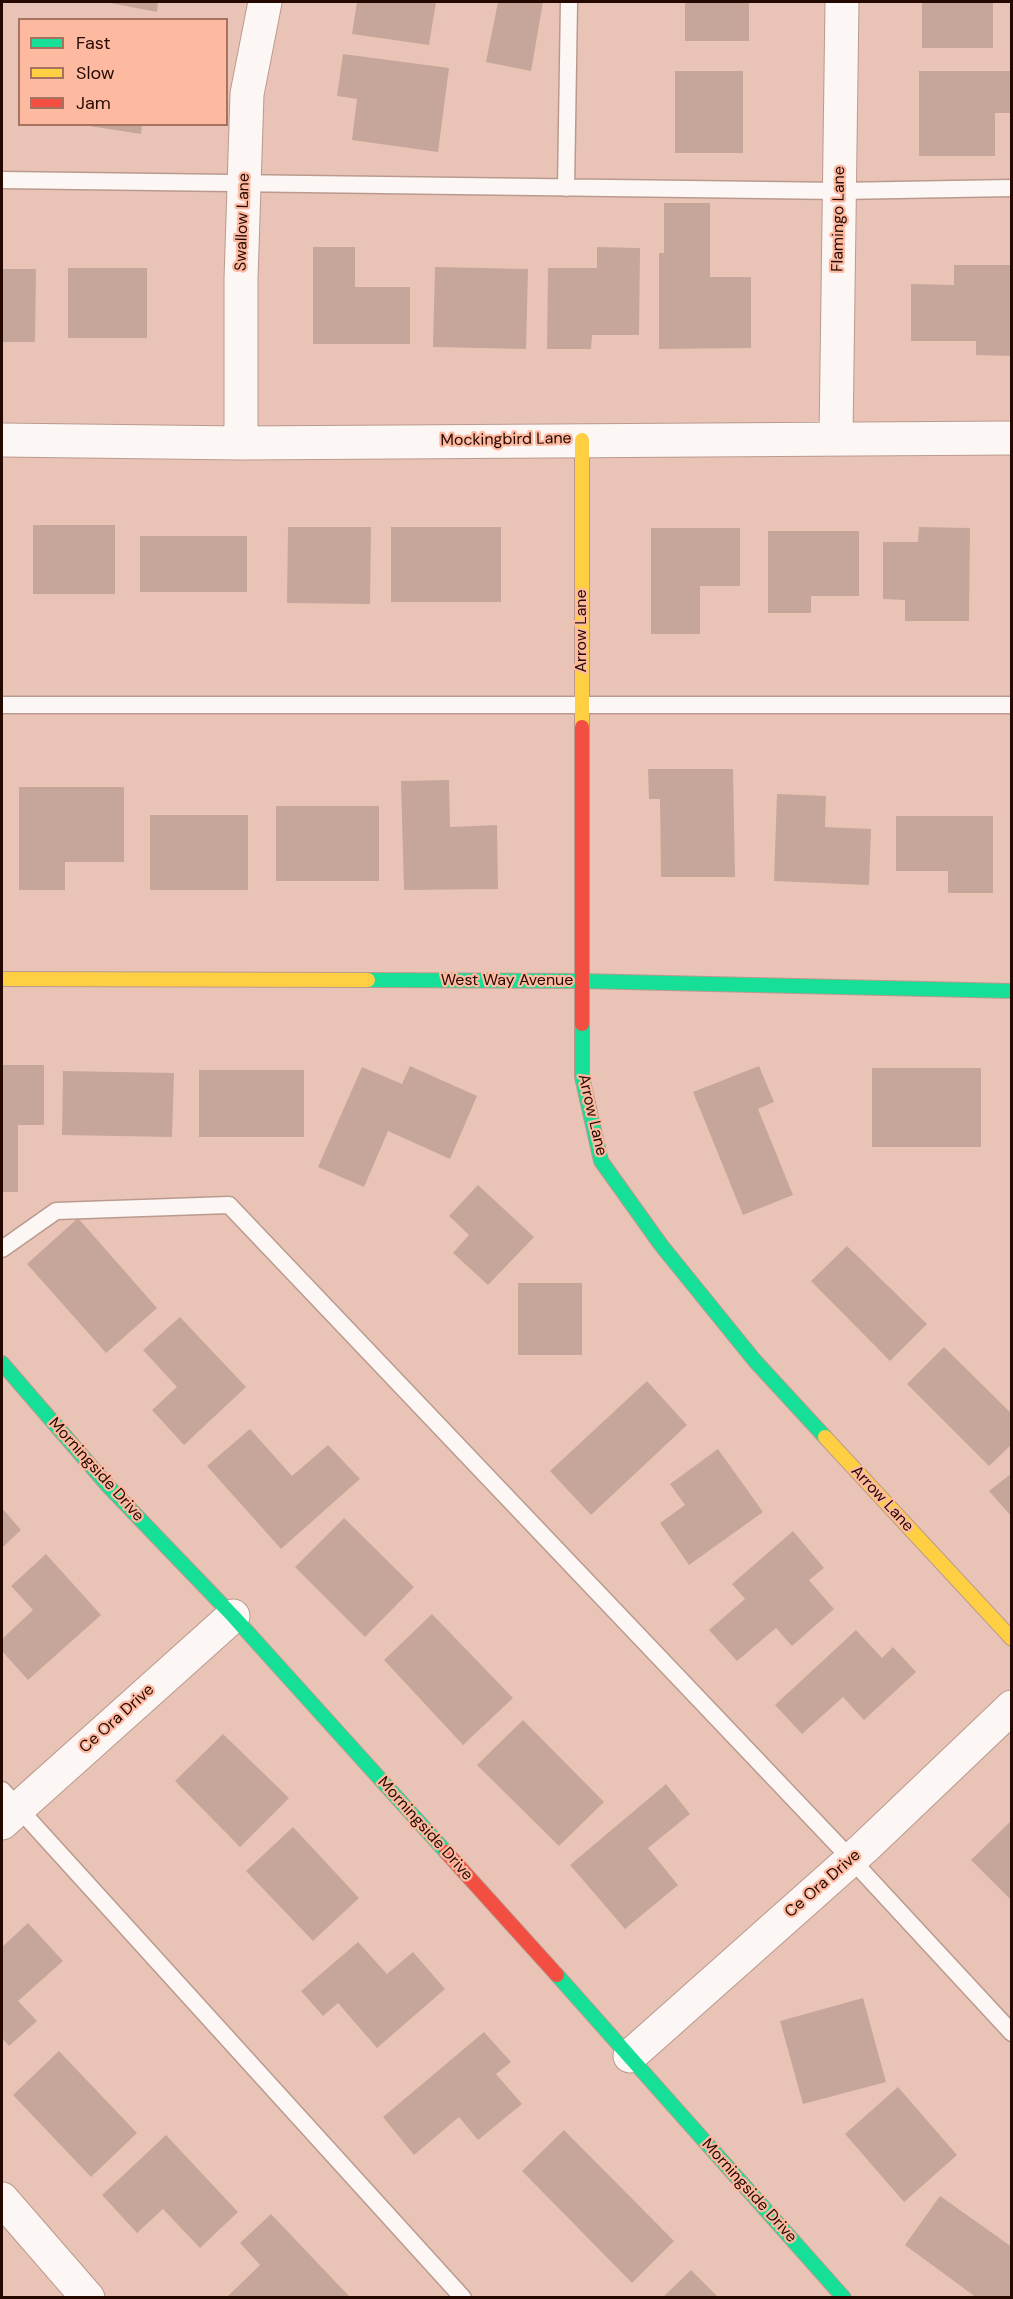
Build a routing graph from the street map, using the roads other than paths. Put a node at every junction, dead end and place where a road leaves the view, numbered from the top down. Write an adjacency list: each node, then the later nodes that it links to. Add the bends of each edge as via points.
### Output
1 (265, 2): 5 (street, Swallow Lane, via 248,94)
2 (569, 2): 6 (lane)
3 (842, 2): 8 (street, Flamingo Lane)
4 (2, 180): 5 (lane)
5 (244, 185): 6 (lane); 13 (street, Swallow Lane)
6 (566, 188): 8 (lane)
7 (1011, 188): 8 (lane)
8 (839, 191): 9 (street, Flamingo Lane)
9 (836, 437): 10 (street, Mockingbird Lane); 12 (street, Mockingbird Lane)
10 (1011, 438)
11 (2, 440): 13 (street, Mockingbird Lane)
12 (582, 440): 13 (street, Mockingbird Lane); 14 (street, Arrow Lane)
13 (241, 443)
14 (581, 704): 15 (lane); 16 (lane); 18 (street, Arrow Lane)
15 (2, 705)
16 (1011, 705)
17 (2, 979): 18 (street, West Way Avenue)
18 (581, 981): 19 (street, West Way Avenue); 23 (street, Arrow Lane, via 582,1077 602,1161 661,1245 755,1361)
19 (1011, 991)
20 (2, 1250): 26 (lane, via 56,1211 229,1205)
21 (2, 1363): 22 (street, Morningside Drive, via 109,1487)
22 (233, 1616): 25 (street, Ce Ora Drive); 28 (street, Morningside Drive)
23 (1011, 1639)
24 (1011, 1707): 26 (street, Ce Ora Drive)
25 (7, 1807): 31 (lane)
26 (851, 1859): 27 (lane); 28 (street, Ce Ora Drive)
27 (1011, 2033)
28 (630, 2056): 32 (street, Morningside Drive)
29 (2, 2199): 30 (street)
30 (88, 2298)
31 (463, 2298)
32 (844, 2298)

